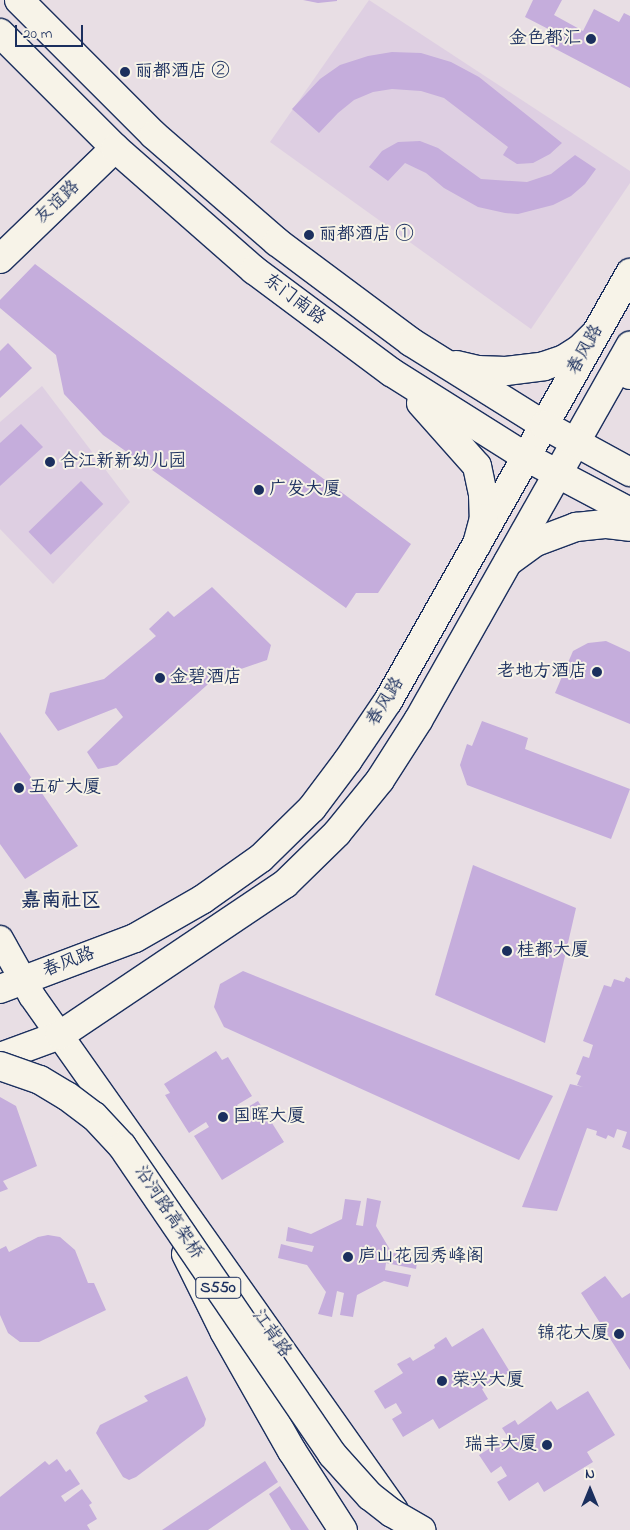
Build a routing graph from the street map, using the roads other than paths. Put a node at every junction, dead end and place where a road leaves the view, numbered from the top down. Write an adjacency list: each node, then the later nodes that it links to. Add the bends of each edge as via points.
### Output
1 (19, 0): 8 (main road, 东门南路, via 154,135 277,242 411,342)
2 (0, 33): 3 (main road, 东门南路)
3 (115, 148): 4 (main road, 友谊路); 10 (main road, 东门南路, via 254,270)
4 (0, 258)
5 (630, 272): 6 (main road, 春风路)
6 (594, 335): 8 (main road, via 564,359 544,366 506,371 477,370); 12 (main road, 春风路)
7 (630, 346): 13 (main road, 春风路)
8 (445, 363): 12 (main road, 东门南路)
9 (630, 366): 11 (main road)
10 (391, 372): 14 (main road, 东门南路); 19 (main road, via 477,466 484,518)
11 (630, 375)
12 (544, 425): 13 (main road, 东门南路); 14 (main road, 春风路)
13 (575, 443): 15 (main road, 东门南路); 16 (main road, 春风路)
14 (526, 456): 16 (main road, 东门南路); 19 (main road, 春风路)
15 (630, 472)
16 (557, 475): 17 (main road, 东门南路); 20 (main road, 春风路)
17 (630, 512)
18 (630, 527): 20 (main road, via 607,524 576,527 536,542)
19 (477, 544): 22 (main road, 春风路, via 388,701 348,760 312,808 261,858 203,899 135,938)
20 (508, 562): 23 (main road, 春风路, via 419,720 380,780 337,833 285,884)
21 (0, 939): 22 (street, 江背路)
22 (12, 985): 23 (street, 江背路)
23 (60, 1035): 24 (main road, 春风路); 28 (street, 江背路)
24 (0, 1057)
25 (0, 1066): 26 (main road, 沿河路高架桥 / S550, bridge, via 40,1080 94,1116 122,1146)
26 (155, 1195): 27 (main road, bridge, via 224,1331 296,1458); 29 (main road, 沿河路高架桥 / S550, bridge, via 343,1468 370,1496)
27 (343, 1530)
28 (410, 1530)
29 (421, 1530)

